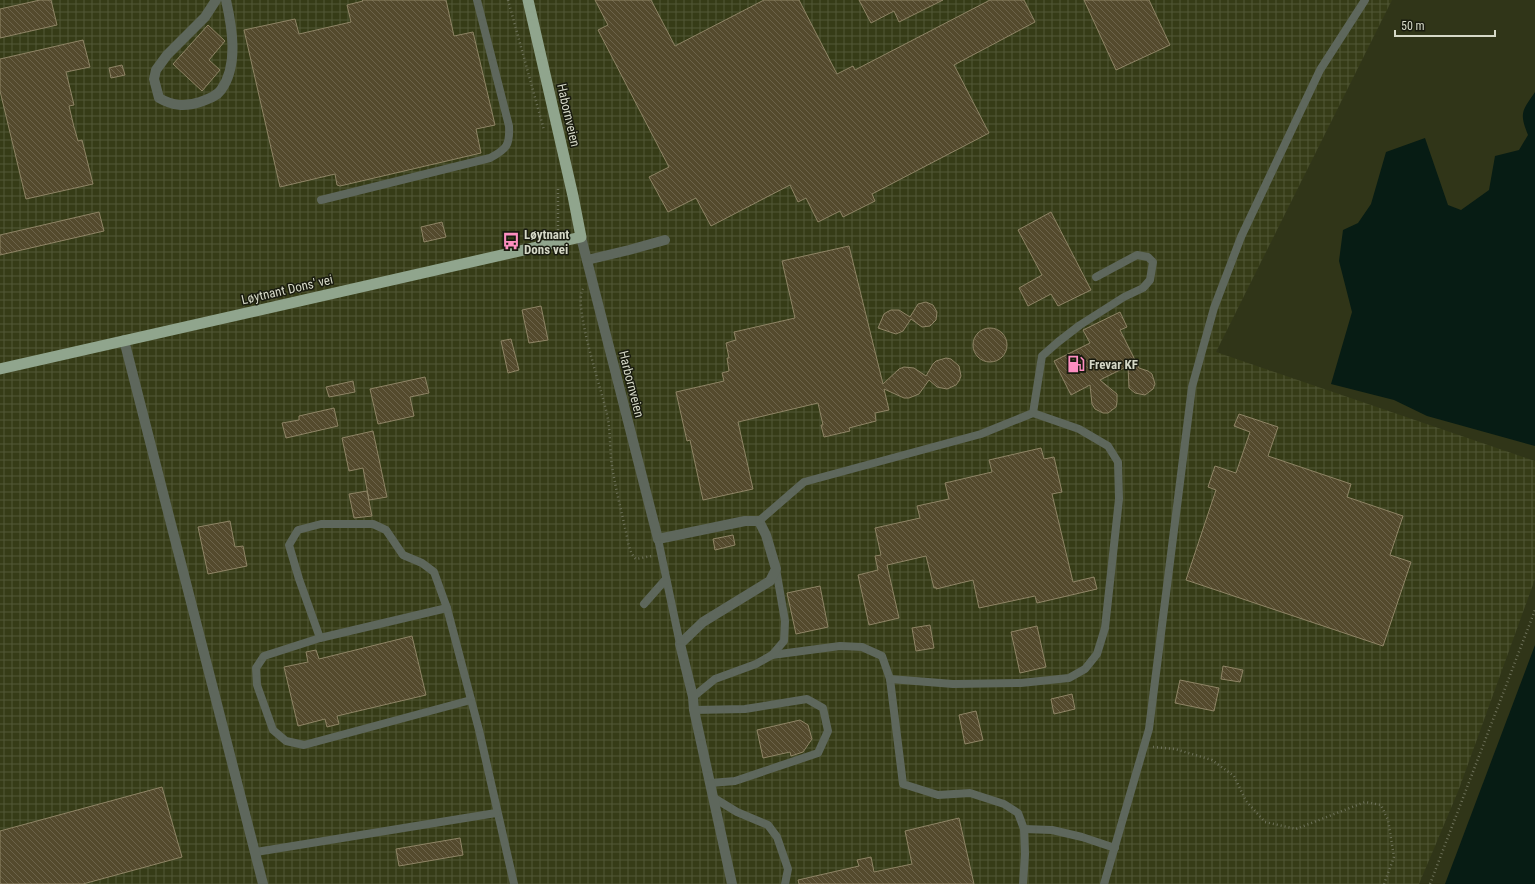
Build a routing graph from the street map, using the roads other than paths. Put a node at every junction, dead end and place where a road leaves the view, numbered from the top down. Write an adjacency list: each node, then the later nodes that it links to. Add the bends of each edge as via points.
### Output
1 (216, 0): 2 (street, via 205,17 167,55 156,70 154,79 159,98 180,106 212,98 221,90 230,71 233,48)
2 (226, 0)
3 (477, 0): 6 (lane, via 509,126 510,137 507,146 490,158)
4 (528, 0): 7 (highway, Habornveien, via 574,196)
5 (1365, 0): 31 (lane, via 1320,70 1240,236 1214,308 1192,387 1149,729)
6 (322, 200)
7 (581, 237): 9 (street, Harbornveien); 11 (highway, Løytnant Dons' vei)
8 (665, 240): 9 (street)
9 (587, 260): 15 (street, Harbornveien)
10 (1096, 278): 13 (lane, via 1137,255 1148,257 1153,262 1150,280 1143,288 1086,321 1042,356)
11 (124, 340): 12 (highway, Løytnant Dons' vei); 32 (street)
12 (0, 369)
13 (1033, 412): 14 (lane, via 981,434 804,482); 23 (lane, via 1079,429 1108,446 1118,462 1118,514 1105,628 1097,654 1085,669 1069,678 1021,683 953,684)
14 (759, 521): 15 (street, via 745,521); 16 (street)
15 (658, 538): 17 (lane)
16 (776, 569): 21 (street, via 770,581 703,622); 22 (lane, via 785,622 784,641)
17 (666, 579): 18 (lane); 21 (lane)
18 (644, 604)
19 (447, 608): 20 (lane); 20 (lane, via 434,572 422,563 403,555 386,530 373,524 321,524 298,530 289,545 298,579); 25 (lane)
20 (320, 638): 25 (lane, via 264,656 256,668 257,684 273,730 286,741 304,745)
21 (680, 644): 24 (street)
22 (772, 655): 23 (lane, via 840,646 862,647 882,656); 24 (lane, via 756,664 715,679)
23 (890, 679): 30 (lane, via 903,784 938,796 970,793 1004,804 1018,813)
24 (694, 697): 26 (street)
25 (471, 700): 29 (lane)
26 (694, 710): 27 (street); 27 (lane, via 744,709 807,699 823,708 828,731 818,753 735,781)
27 (711, 783): 28 (street)
28 (714, 798): 35 (street); 36 (lane, via 737,812 768,825 777,837 788,869)
29 (496, 813): 32 (lane); 34 (lane)
30 (1024, 829): 31 (lane, via 1052,830); 37 (lane)
31 (1115, 848): 38 (lane)
32 (256, 852): 33 (street)
33 (263, 884)
34 (514, 884)
35 (732, 884)
36 (785, 884)
37 (1023, 884)
38 (1104, 884)

